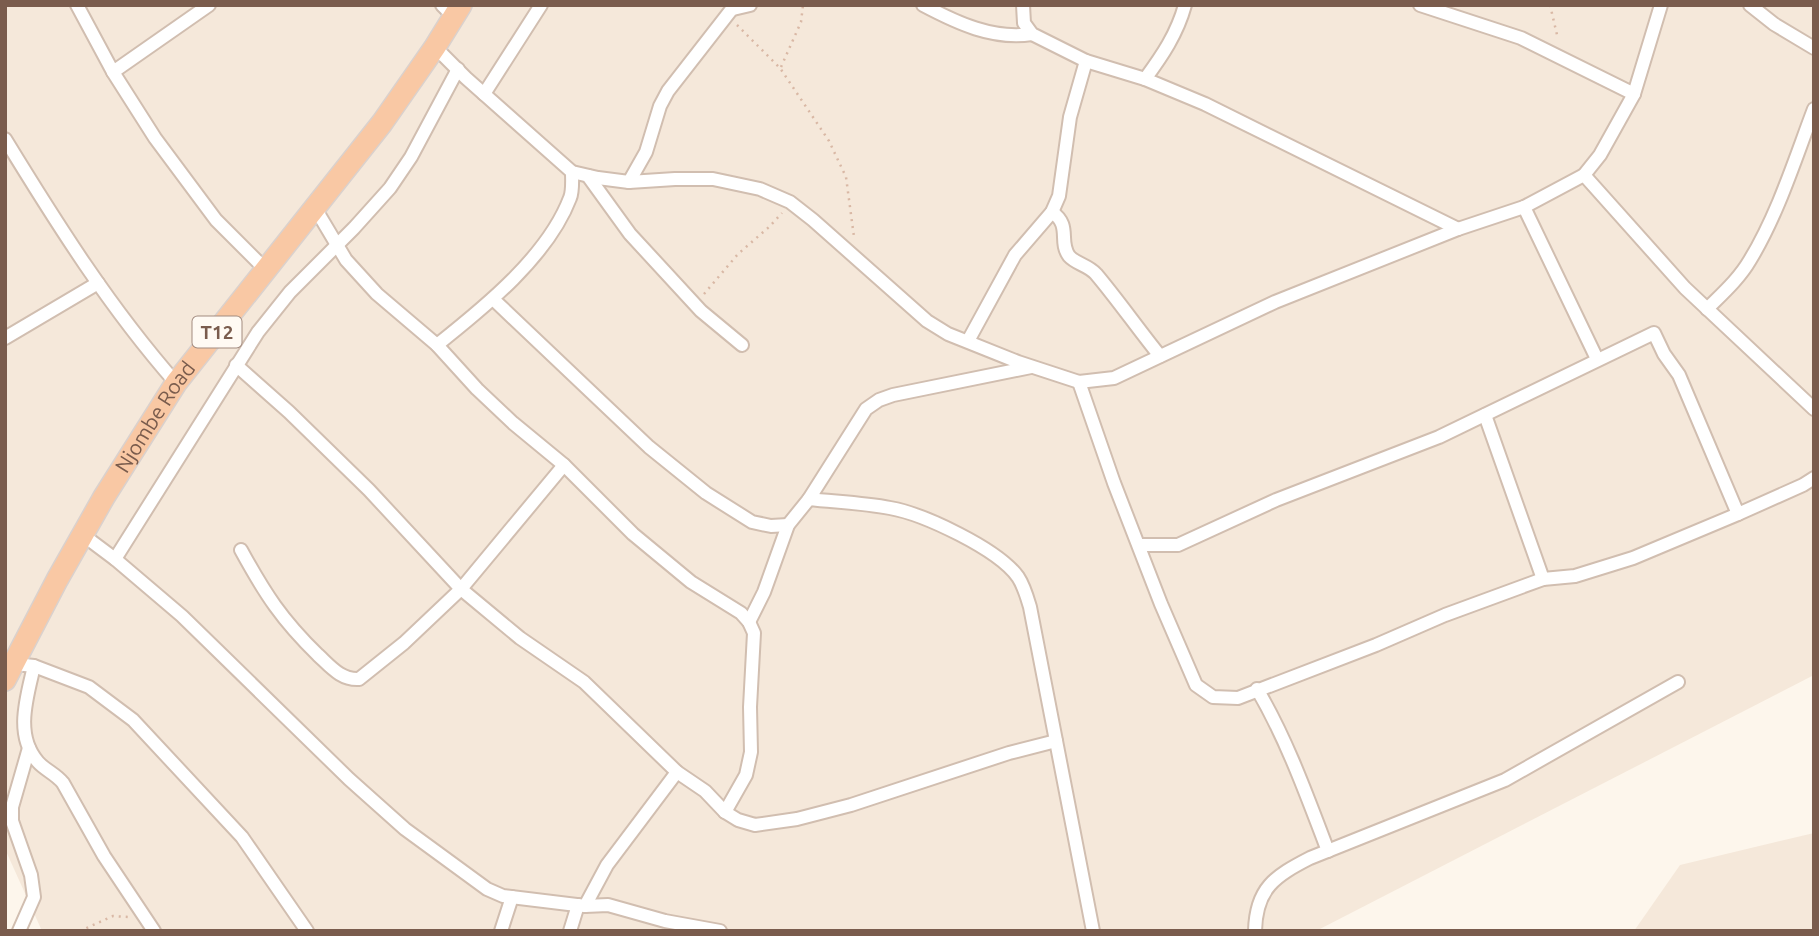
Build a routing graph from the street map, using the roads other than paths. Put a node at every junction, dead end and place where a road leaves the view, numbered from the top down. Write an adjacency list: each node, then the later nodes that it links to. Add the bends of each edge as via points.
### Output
1 (77, 5): 18 (street)
2 (209, 5): 18 (street)
3 (541, 5): 20 (street)
4 (750, 5): 12 (street)
5 (923, 5): 13 (street, via 953,21 1002,35)
6 (1023, 5): 13 (street, via 1024,23)
7 (1185, 5): 19 (street, via 1180,24)
8 (1420, 5): 21 (street, via 1521,38)
9 (1661, 5): 21 (street)
10 (1750, 5): 15 (street)
11 (453, 9): 14 (highway, Njombe Road / T12)
12 (732, 10): 27 (street, via 668,91 646,152)
13 (1032, 34): 16 (street)
14 (435, 47): 17 (street); 29 (highway, Njombe Road / T12)
15 (1814, 48)
16 (1086, 61): 19 (street); 30 (street)
17 (458, 69): 20 (street); 32 (street, via 390,188)
18 (113, 72): 33 (street, via 216,220)
19 (1145, 79): 31 (street)
20 (484, 94): 24 (street)
21 (1634, 94): 25 (street)
22 (1814, 109): 36 (street, via 1750,261)
23 (5, 139): 34 (street)
24 (572, 172): 26 (street); 35 (street, via 571,196 561,217)
25 (1584, 175): 28 (street); 36 (street)
26 (588, 176): 27 (street); 40 (street, via 630,234 695,305)
27 (629, 182): 38 (street, via 713,179 760,188 790,202 927,321)
28 (1524, 207): 31 (street); 42 (street)
29 (315, 208): 32 (street); 33 (highway, Njombe Road / T12)
30 (1052, 212): 38 (street, via 1015,255); 41 (street, via 1060,217 1070,256 1094,272)
31 (1458, 229): 41 (street, via 1275,302)
32 (337, 246): 39 (street, via 377,295); 43 (street, via 290,292)
33 (266, 270): 46 (highway, Njombe Road / T12)
34 (98, 283): 37 (street); 46 (street, via 138,340)
35 (493, 299): 39 (street); 53 (street, via 649,447 706,493 752,522)
36 (1707, 309): 47 (street)
37 (5, 338)
38 (968, 341): 44 (street)
39 (438, 345): 49 (street, via 495,406)
40 (742, 345)
41 (1160, 356): 45 (street, via 1114,378)
42 (1597, 359): 48 (street); 52 (street, via 1654,333 1679,374)
43 (236, 365): 57 (street); 59 (street, via 369,490)
44 (1033, 367): 45 (street); 51 (street, via 879,400 866,409)
45 (1079, 382): 55 (street)
46 (176, 383): 54 (highway, Njombe Road / T12)
47 (1814, 409)
48 (1485, 415): 55 (street, via 1178,545); 58 (street)
49 (564, 464): 59 (street); 60 (street, via 633,534)
50 (1814, 478): 52 (street)
51 (809, 499): 53 (street); 64 (street, via 892,508 931,521 959,533 1010,568 1030,607)
52 (1738, 514): 58 (street, via 1633,558 1575,576)
53 (788, 525): 60 (street)
54 (83, 535): 57 (street); 61 (highway, Njombe Road / T12, via 57,580)
55 (1139, 545): 63 (street, via 1196,685 1213,697 1238,698)
56 (241, 550): 59 (street, via 279,615 340,675 351,679 371,671)
57 (115, 559): 69 (street, via 191,624 405,829 487,889)
58 (1543, 579): 63 (street)
59 (461, 589): 66 (street, via 520,638 584,682)
60 (749, 622): 67 (street, via 754,633 751,752 746,775)
61 (18, 670): 65 (street); 74 (street, via 89,687 133,720 242,837)
62 (1678, 682): 68 (street, via 1505,780)
63 (1257, 689): 68 (street, via 1300,776)
64 (1056, 741): 67 (street, via 797,819 755,825); 78 (street)
65 (29, 748): 71 (street, via 63,783); 73 (street, via 12,807 34,897)
66 (677, 772): 67 (street); 70 (street)
67 (725, 812)
68 (1328, 851): 79 (street, via 1280,874 1265,891 1255,915)
69 (512, 897): 70 (street); 75 (street)
70 (582, 906): 72 (street, via 608,905); 76 (street)
71 (151, 926)
72 (664, 926): 77 (street)
73 (19, 931)
74 (307, 931)
75 (501, 931)
76 (570, 931)
77 (720, 931)
78 (1093, 931)
79 (1255, 931)

